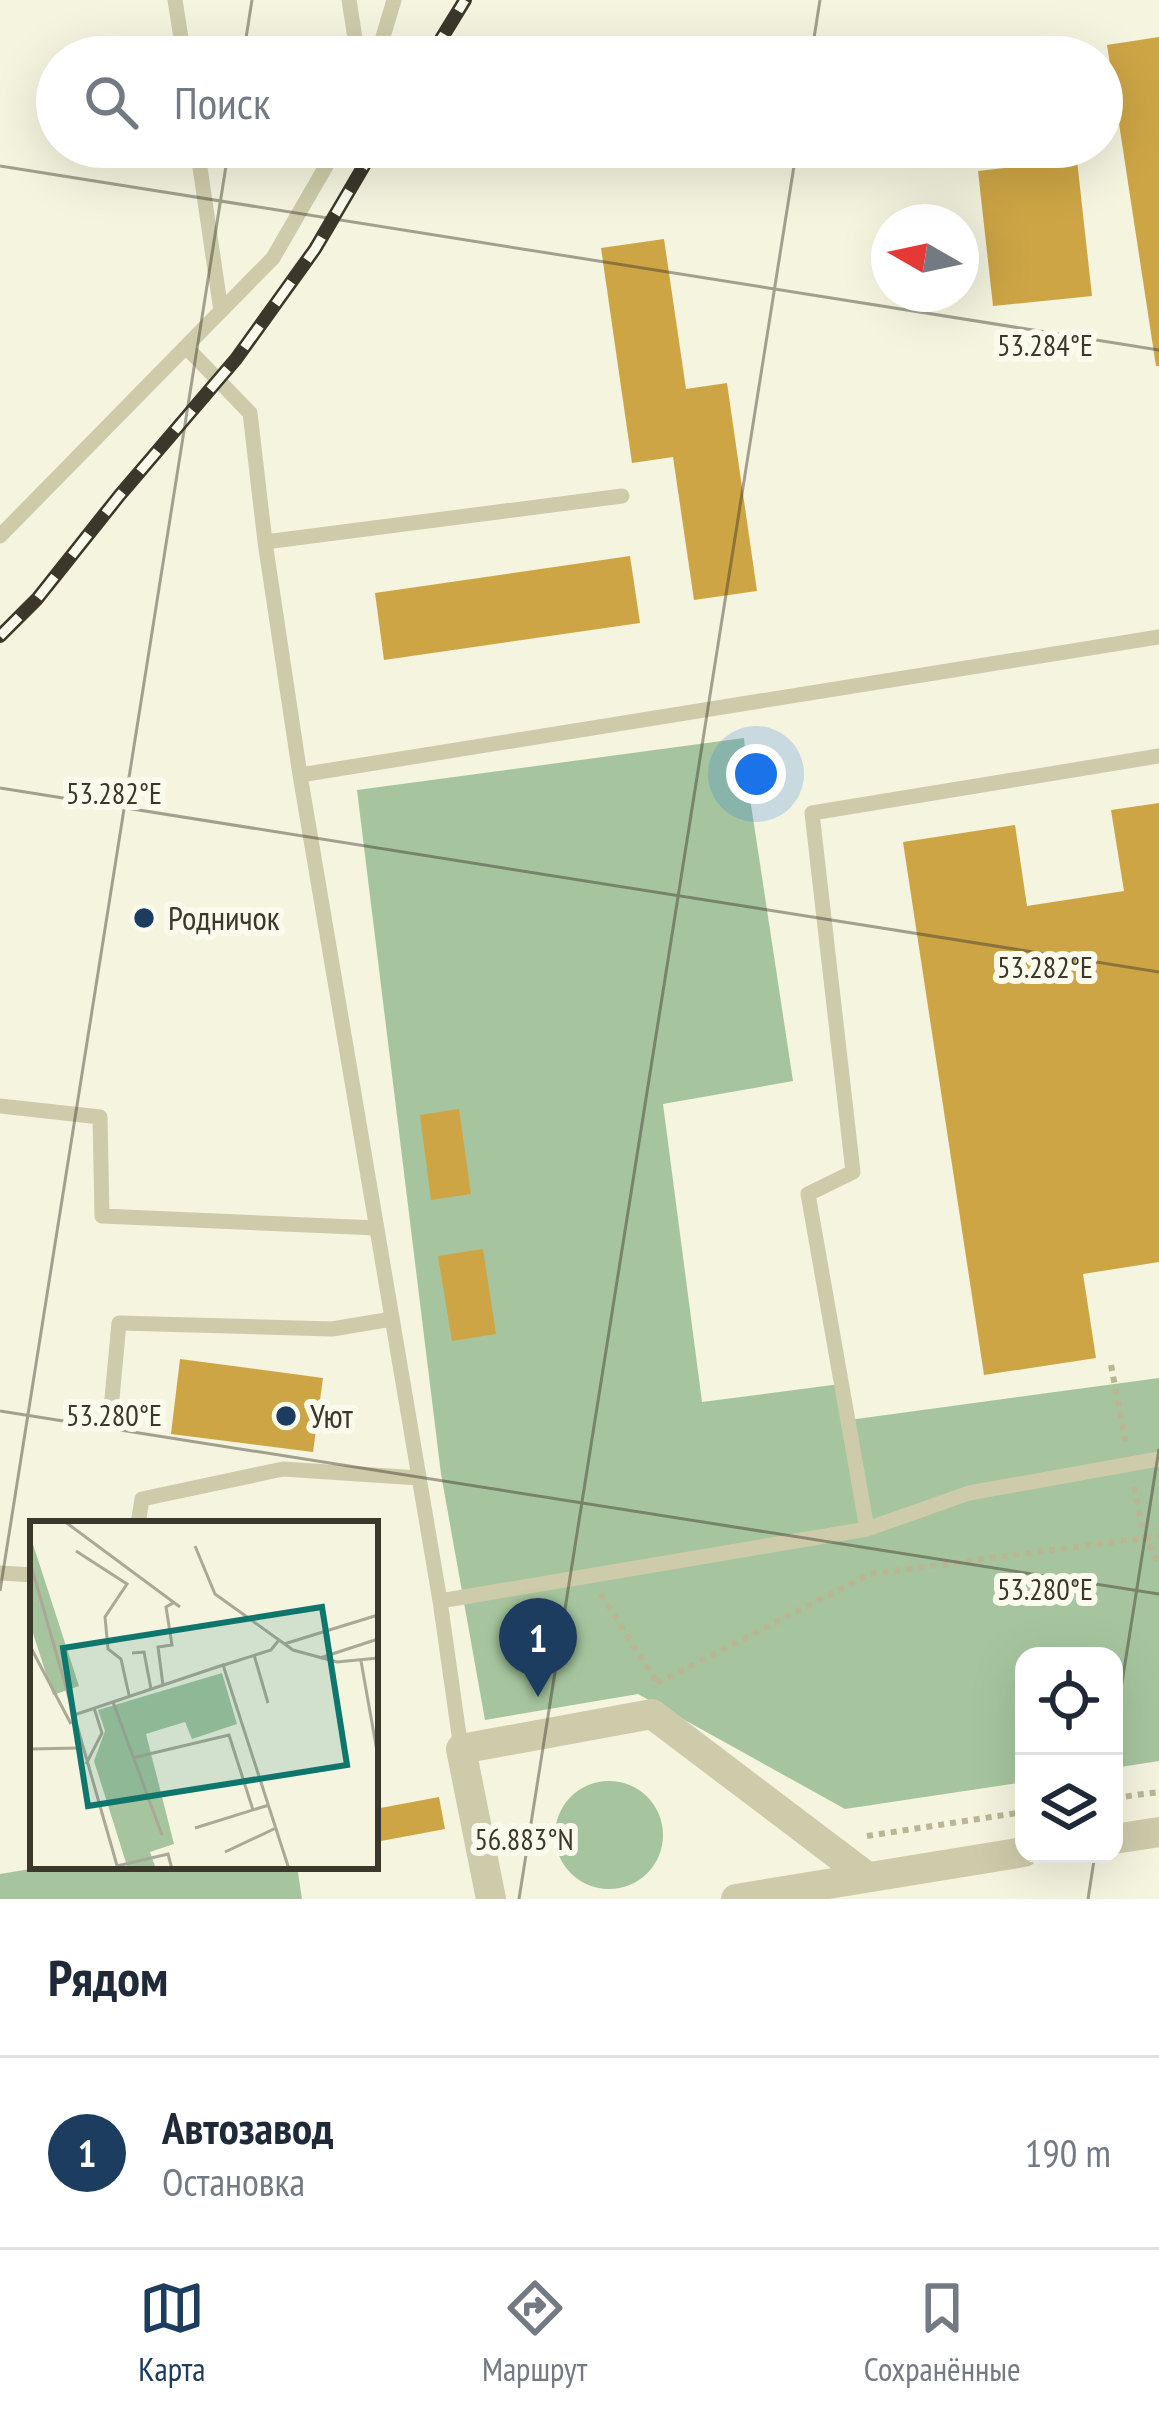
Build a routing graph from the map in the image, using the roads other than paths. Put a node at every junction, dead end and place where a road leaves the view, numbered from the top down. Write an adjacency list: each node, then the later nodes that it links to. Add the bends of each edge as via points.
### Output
1 (175, 0): 4 (lane)
2 (349, 0): 5 (lane)
3 (394, 0): 6 (lane)
4 (181, 36)
5 (355, 36)
6 (383, 36)
7 (200, 168): 9 (lane)
8 (326, 168): 9 (lane, via 273,258)
9 (221, 311): 10 (lane)
10 (186, 347): 12 (lane); 13 (lane, via 250,413)
11 (622, 496): 13 (lane)
12 (0, 536)
13 (265, 542): 16 (lane)
14 (1159, 637): 16 (lane)
15 (1159, 756): 24 (lane, via 812,813 853,1172 808,1194)
16 (300, 775): 18 (lane)
17 (0, 1106): 18 (lane, via 100,1117 103,1216)
18 (377, 1228): 19 (lane)
19 (392, 1319): 20 (lane, via 332,1329 118,1323); 22 (lane)
20 (111, 1408)
21 (1159, 1459): 24 (lane, via 969,1493)
22 (419, 1478): 23 (lane, via 283,1469 142,1499); 27 (lane)
23 (138, 1521)
24 (867, 1528): 27 (lane)
25 (0, 1573): 26 (lane)
26 (30, 1575)
27 (440, 1600): 28 (lane)
28 (461, 1749): 32 (street, via 652,1714); 33 (street)
29 (1159, 1832): 30 (street)
30 (1123, 1838)
31 (1015, 1853): 32 (street)
32 (866, 1876): 34 (street)
33 (489, 1899)
34 (736, 1899)

